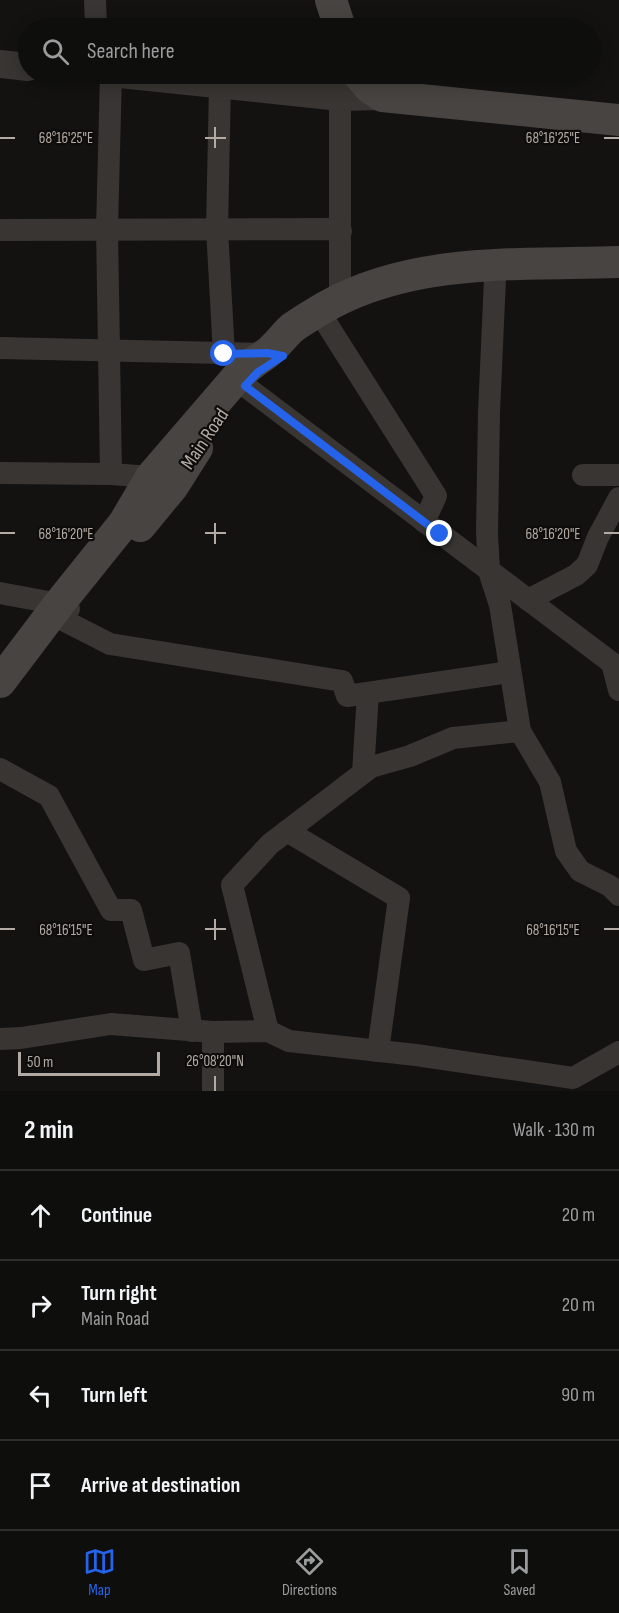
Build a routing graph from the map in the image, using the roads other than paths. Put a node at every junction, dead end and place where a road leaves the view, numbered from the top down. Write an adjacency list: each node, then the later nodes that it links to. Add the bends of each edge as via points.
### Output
1 (95, 0): 3 (street)
2 (331, 0): 4 (main road)
3 (96, 18)
4 (337, 18)
5 (0, 64): 6 (street)
6 (18, 66)
7 (111, 84): 11 (street)
8 (219, 84): 9 (street); 12 (street)
9 (349, 85): 10 (main road, via 369,88 382,96); 14 (street)
10 (619, 120)
11 (107, 229): 12 (street); 13 (street); 20 (street)
12 (217, 229): 14 (street); 21 (street)
13 (0, 230)
14 (341, 231): 18 (street)
15 (619, 262): 18 (main road, via 492,266 408,276 381,283)
16 (619, 277): 17 (main road, Main Road)
17 (495, 279): 18 (main road, Main Road, via 408,287); 31 (street, via 489,412)
18 (333, 310): 22 (main road, Main Road); 30 (street, via 436,496)
19 (0, 348): 20 (street)
20 (109, 349): 21 (street); 25 (street)
21 (224, 354): 22 (street)
22 (275, 354): 23 (main road, Main Road); 28 (main road, via 253,361 237,376)
23 (245, 386): 28 (main road, Main Road); 30 (street)
24 (0, 473): 25 (street)
25 (111, 474): 28 (street)
26 (583, 475): 27 (street)
27 (619, 475)
28 (162, 482): 34 (main road, Main Road)
29 (619, 498): 33 (street, via 587,566)
30 (424, 522): 31 (street)
31 (489, 571): 33 (street); 36 (street, via 500,605)
32 (0, 593): 34 (street)
33 (528, 600): 35 (street)
34 (63, 610): 37 (main road); 39 (street, via 110,644 342,681 347,696); 40 (main road, Main Road)
35 (615, 663): 38 (street)
36 (510, 672): 39 (street); 41 (street)
37 (0, 682)
38 (619, 690)
39 (368, 693): 43 (street)
40 (0, 695)
41 (520, 731): 43 (street, via 453,738); 45 (street, via 550,782 566,851 580,871)
42 (0, 769): 47 (street, via 49,796 111,910 131,910 144,960 179,953)
43 (363, 773): 44 (street)
44 (287, 831): 46 (street, via 232,885); 49 (street, via 399,898)
45 (619, 894)
46 (268, 1031): 47 (street); 49 (street, via 289,1041)
47 (202, 1032): 48 (street, via 111,1024); 52 (street)
48 (0, 1039)
49 (378, 1051): 51 (street)
50 (619, 1052): 51 (street)
51 (572, 1084)
52 (213, 1091)

